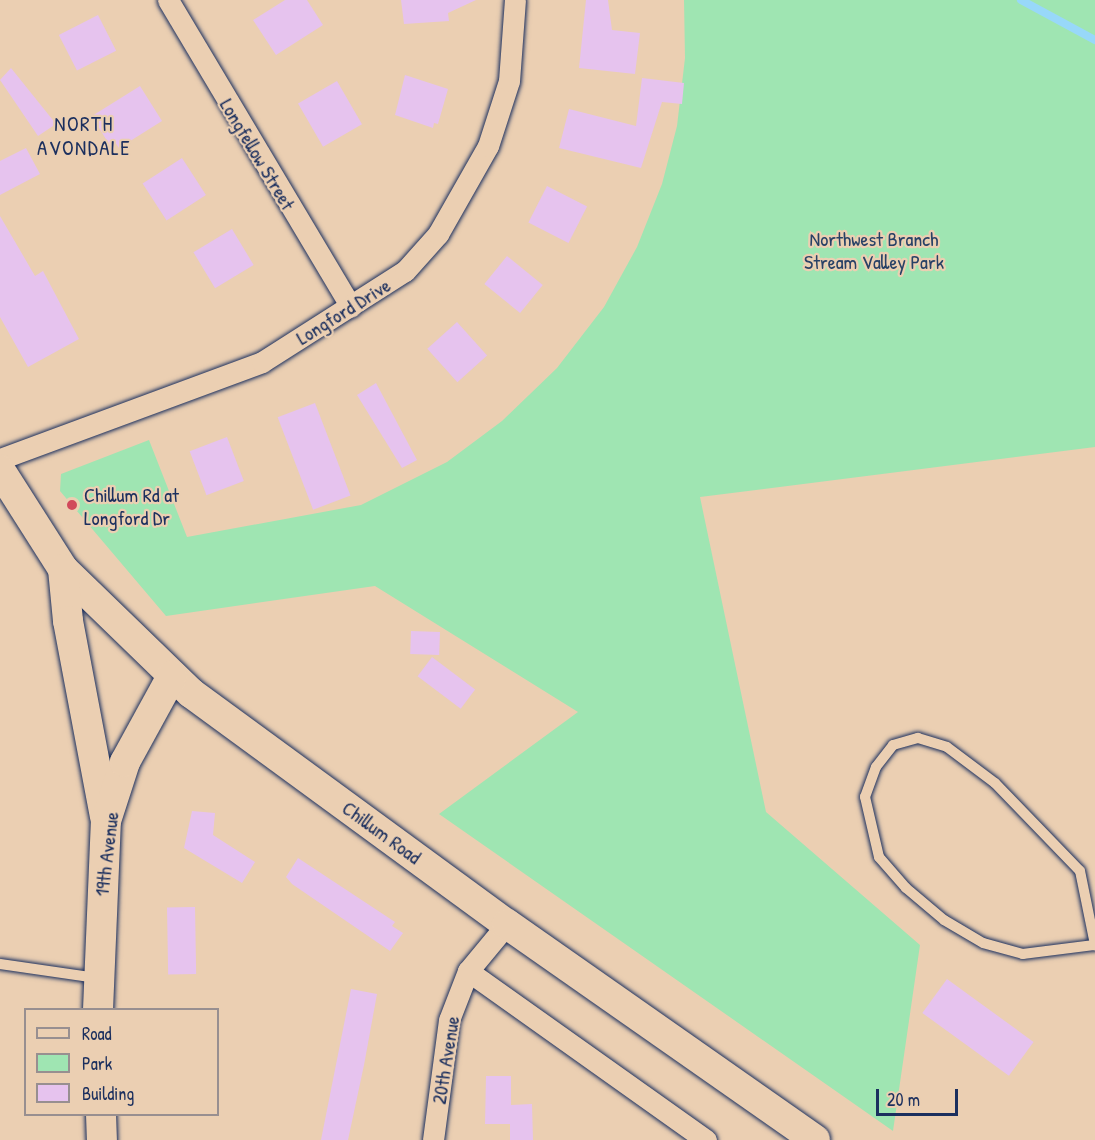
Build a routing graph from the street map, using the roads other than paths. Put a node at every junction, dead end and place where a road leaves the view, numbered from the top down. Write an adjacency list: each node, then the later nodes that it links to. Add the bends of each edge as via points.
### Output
1 (168, 0): 3 (street, Longfellow Street)
2 (515, 0): 3 (street, Longford Drive, via 509,81 484,154 438,234 405,271)
3 (351, 308): 4 (street, Longford Drive, via 262,362)
4 (0, 459)
5 (0, 470): 6 (main road, Chillum Road)
6 (63, 569): 7 (main road, Chillum Road); 8 (main road, via 68,621)
7 (172, 676): 8 (main road, 19th Avenue, via 125,762); 9 (main road, Chillum Road)
8 (106, 821): 13 (main road, 19th Avenue)
9 (507, 924): 12 (street, 20th Avenue); 19 (main road, Chillum Road)
10 (1095, 945): 10 (lane, via 1023,954 983,943 944,920 906,888 879,857 865,797 876,767 893,745 918,738 947,747 995,783 1080,871)
11 (0, 964): 13 (lane)
12 (468, 971): 17 (street, 20th Avenue, via 449,1020); 18 (street)
13 (97, 978): 14 (main road, 19th Avenue)
14 (98, 1008)
15 (101, 1116): 16 (main road)
16 (102, 1140)
17 (433, 1140)
18 (706, 1140)
19 (815, 1140)

